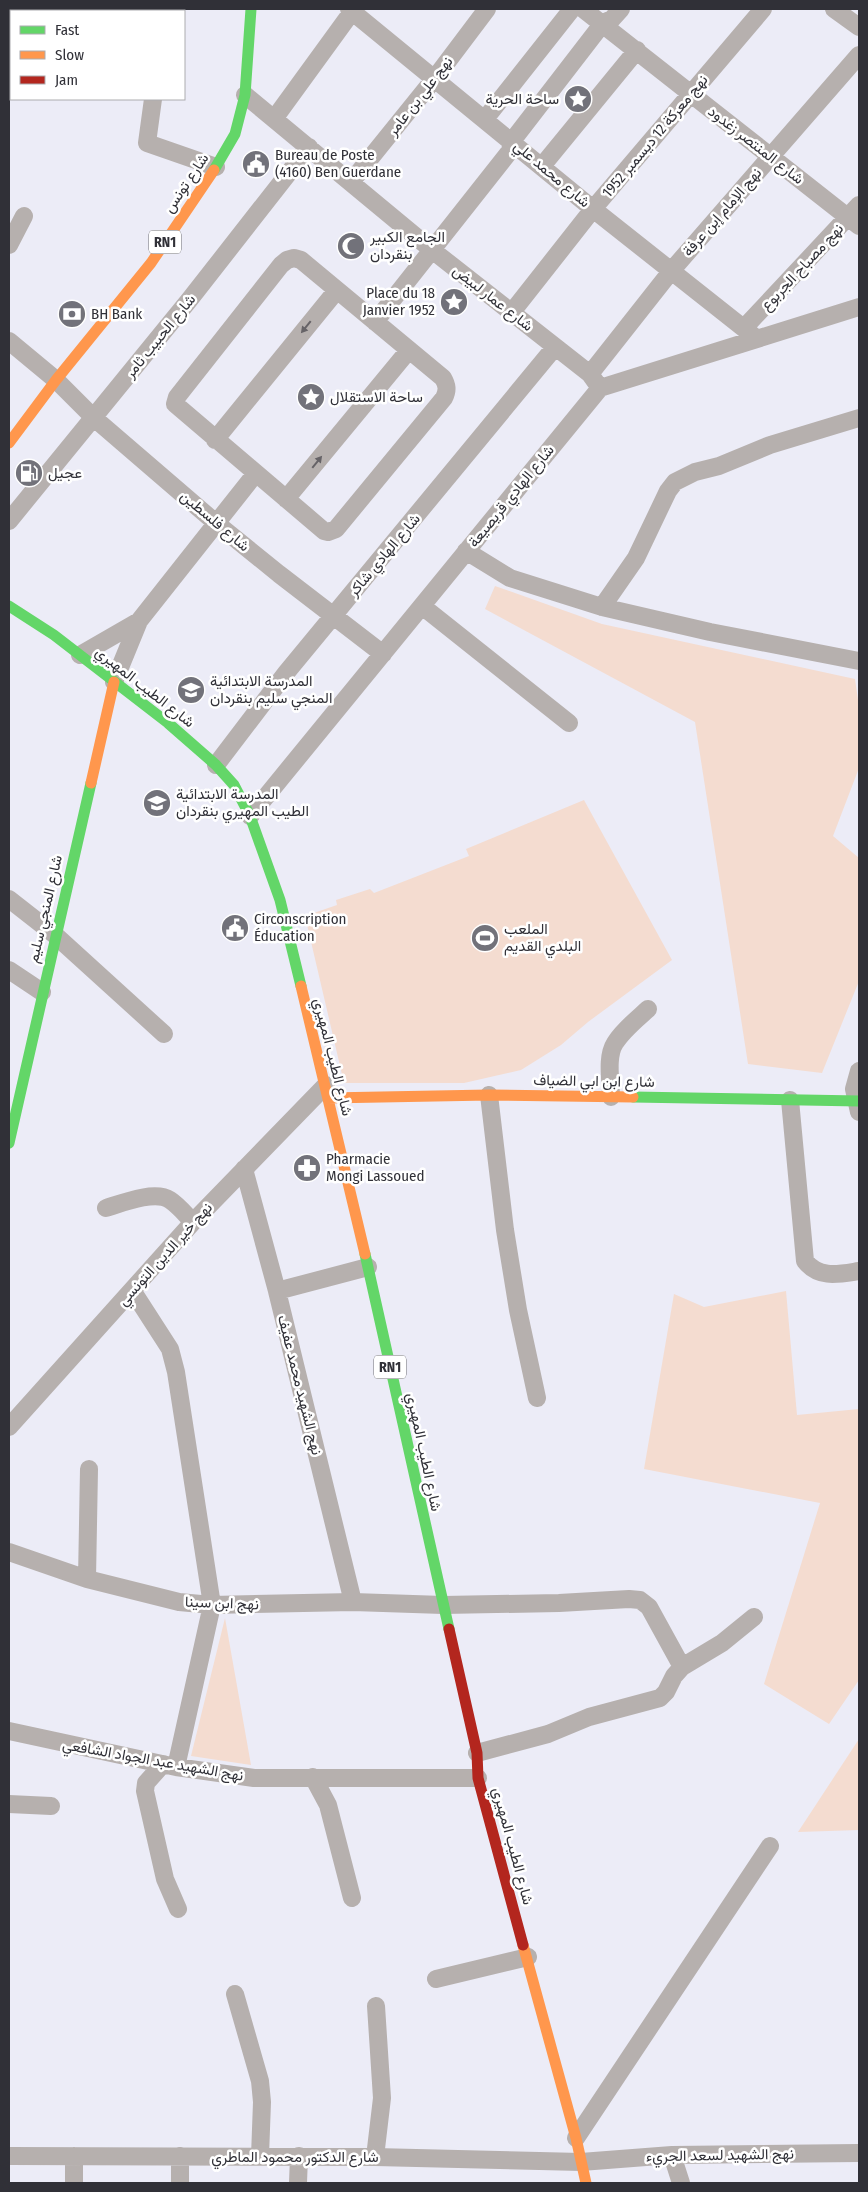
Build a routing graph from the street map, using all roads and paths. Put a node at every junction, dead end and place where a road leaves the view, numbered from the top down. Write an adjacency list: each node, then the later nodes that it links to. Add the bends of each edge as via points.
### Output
1 (251, 9): 14 (main road, شارع تونس / RN1)
2 (487, 9): 12 (street, نهج علي بن عامر)
3 (572, 9): 17 (street)
4 (583, 9): 8 (street, شارع المنتصر زغدود)
5 (763, 9): 13 (street, نهج معركة 12 ديسمبر 1952)
6 (834, 9): 9 (street)
7 (352, 10): 12 (street, شارع محمد علي); 16 (street)
8 (612, 20): 10 (street, شارع المنتصر زغدود); 19 (street)
9 (859, 27)
10 (637, 50): 13 (street, شارع المنتصر زغدود); 21 (street)
11 (859, 54): 20 (street, نهج الإمام إبن عرفة)
12 (435, 78): 17 (street, شارع محمد علي); 23 (street, نهج علي بن عامر)
13 (691, 93): 20 (street, شارع المنتصر زغدود); 24 (street, نهج معركة 12 ديسمبر 1952)
14 (245, 95): 16 (street, شارع عمار لبيض); 22 (main road, شارع تونس / RN1, via 235,134)
15 (153, 100): 22 (street, via 147,143)
16 (274, 119): 18 (street, شارع عمار لبيض)
17 (485, 119): 19 (street, شارع محمد علي)
18 (309, 147): 23 (street, شارع عمار لبيض); 41 (street, شارع الحبيب ثامر)
19 (514, 147): 21 (street, شارع محمد علي); 28 (street)
20 (771, 157): 26 (street, شارع المنتصر زغدود); 29 (street, نهج الإمام إبن عرفة)
21 (542, 166): 24 (street, شارع محمد علي)
22 (216, 167): 39 (main road, شارع تونس / RN1, via 151,263)
23 (351, 182): 28 (street, شارع عمار لبيض)
24 (593, 209): 29 (street, شارع محمد علي); 32 (street, نهج معركة 12 ديسمبر 1952)
25 (24, 216): 27 (street)
26 (856, 216): 34 (street, نهج مصباح الجربوع)
27 (9, 245)
28 (432, 250): 32 (street, شارع عمار لبيض); 33 (street)
29 (672, 270): 34 (street, شارع محمد علي); 38 (street, نهج الإمام إبن عرفة)
30 (337, 290): 33 (street); 43 (street, one-way to 43); 43 (street, via 301,260 294,258 281,265 175,400 178,408)
31 (859, 307): 34 (street)
32 (512, 312): 36 (street, شارع عمار لبيض)
33 (375, 322): 37 (street)
34 (750, 333): 40 (street)
35 (9, 341): 39 (street, شارع فلسطين)
36 (555, 347): 38 (street, شارع عمار لبيض); 54 (street, شارع الهادي شاكر)
37 (409, 350): 46 (street, one-way to 37); 46 (street, via 443,378 447,391 438,406 332,531 324,531)
38 (590, 374): 40 (street, شارع عمار لبيض)
39 (56, 380): 41 (street, شارع فلسطين); 44 (main road, شارع تونس / RN1)
40 (600, 388): 49 (street, شارع الهادي قريصيعة)
41 (94, 418): 47 (street, شارع الحبيب ثامر); 48 (street, شارع فلسطين)
42 (859, 418): 53 (street, via 770,445 675,482 636,558)
43 (215, 440): 45 (street)
44 (9, 443)
45 (256, 473): 46 (street); 48 (street)
46 (286, 499)
47 (9, 522)
48 (216, 523): 54 (street, شارع فلسطين); 55 (street)
49 (466, 551): 52 (street, شارع الهادي قريصيعة); 53 (street, via 510,578)
50 (15, 595): 56 (main road, RN1)
51 (9, 606): 56 (main road, RN1)
52 (422, 606): 57 (street, شارع الهادي قريصيعة); 61 (street)
53 (602, 607): 59 (street)
54 (334, 616): 57 (street, شارع فلسطين); 62 (street, شارع الهادي شاكر)
55 (139, 621): 58 (street); 60 (street)
56 (54, 635): 58 (main road, شارع الطيب المهيري / RN1)
57 (383, 654): 63 (street, شارع الهادي قريصيعة)
58 (80, 655): 60 (main road, شارع الطيب المهيري / RN1)
59 (859, 661)
60 (114, 682): 62 (main road, شارع الطيب المهيري / RN1); 65 (main road, شارع المنجي سليم)
61 (569, 723)
62 (216, 765): 63 (main road, شارع الطيب المهيري / RN1, via 234,785)
63 (250, 816): 71 (main road, شارع الطيب المهيري / RN1, via 280,900)
64 (9, 899): 65 (street)
65 (55, 935): 67 (main road, شارع المنجي سليم); 69 (street)
66 (9, 970): 67 (street)
67 (42, 992): 73 (main road, شارع المنجي سليم)
68 (648, 1009): 74 (street, via 614,1044 610,1062)
69 (164, 1034)
70 (859, 1071): 76 (street, via 854,1089)
71 (327, 1092): 72 (main road, شارع ابن ابي الضياف); 78 (street, نهج خير الدين التونسي); 81 (main road, شارع الطيب المهيري / RN1)
72 (489, 1095): 74 (main road, شارع ابن ابي الضياف); 85 (street, via 505,1230)
73 (13, 1097): 77 (main road, شارع المنجي سليم)
74 (611, 1097): 75 (main road, شارع ابن ابي الضياف)
75 (790, 1100): 76 (main road, شارع ابن ابي الضياف); 82 (street, via 805,1261 819,1273)
76 (858, 1104)
77 (9, 1143)
78 (244, 1169): 80 (street, نهج خير الدين التونسي); 84 (street, نهج الشهيد محمد عفيف)
79 (106, 1208): 80 (street, via 162,1196)
80 (193, 1222): 83 (street, نهج خير الدين التونسي)
81 (368, 1267): 84 (street); 92 (main road, شارع الطيب المهيري / RN1)
82 (859, 1271)
83 (132, 1290): 86 (street, نهج خير الدين التونسي); 91 (street, via 170,1350 176,1372)
84 (277, 1291): 90 (street, نهج الشهيد محمد عفيف)
85 (537, 1398)
86 (9, 1428)
87 (89, 1469): 89 (street)
88 (9, 1552): 89 (street, نهج ابن سينا)
89 (87, 1579): 91 (street, نهج ابن سينا, via 179,1602)
90 (353, 1602): 91 (street, نهج ابن سينا); 92 (street, نهج ابن سينا)
91 (212, 1605): 97 (street)
92 (442, 1605): 94 (street, نهج ابن سينا, via 640,1600 649,1607); 96 (main road, شارع الطيب المهيري / RN1)
93 (754, 1617): 94 (street, via 722,1643)
94 (682, 1667): 96 (street, via 660,1698)
95 (9, 1731): 97 (street, نهج الشهيد عبد الجواد الشافعي)
96 (477, 1753): 99 (main road, شارع الطيب المهيري / RN1)
97 (170, 1766): 98 (street, نهج الشهيد عبد الجواد الشافعي, via 254,1778); 104 (street, via 146,1783 145,1791 165,1879)
98 (313, 1777): 99 (street, نهج الشهيد عبد الجواد الشافعي); 103 (street, via 328,1805)
99 (478, 1778): 105 (main road, شارع الطيب المهيري / RN1)
100 (9, 1804): 101 (street)
101 (51, 1806)
102 (770, 1846): 109 (street)
103 (352, 1898)
104 (178, 1909)
105 (528, 1957): 106 (street); 109 (main road, شارع الطيب المهيري / RN1)
106 (436, 1979)
107 (236, 1994): 115 (street, via 260,2081)
108 (376, 2006): 117 (street, via 382,2098)
109 (576, 2138): 118 (main road, شارع الطيب المهيري / RN1)
110 (859, 2152): 111 (street, نهج الشهيد لسعد الجريء)
111 (672, 2155): 118 (street, نهج الشهيد لسعد الجريء); 123 (street)
112 (9, 2156): 113 (street, شارع الدكتور محمود الماطري)
113 (74, 2156): 114 (street, شارع الدكتور محمود الماطري); 119 (street)
114 (180, 2156): 115 (street, شارع الدكتور محمود الماطري); 120 (street)
115 (260, 2156): 116 (street, شارع الدكتور محمود الماطري)
116 (299, 2156): 117 (street, شارع الدكتور محمود الماطري); 121 (street)
117 (375, 2157): 118 (street, شارع الدكتور محمود الماطري)
118 (581, 2162): 122 (main road, شارع الطيب المهيري / RN1)
119 (74, 2183)
120 (180, 2183)
121 (298, 2183)
122 (586, 2183)
123 (681, 2183)

